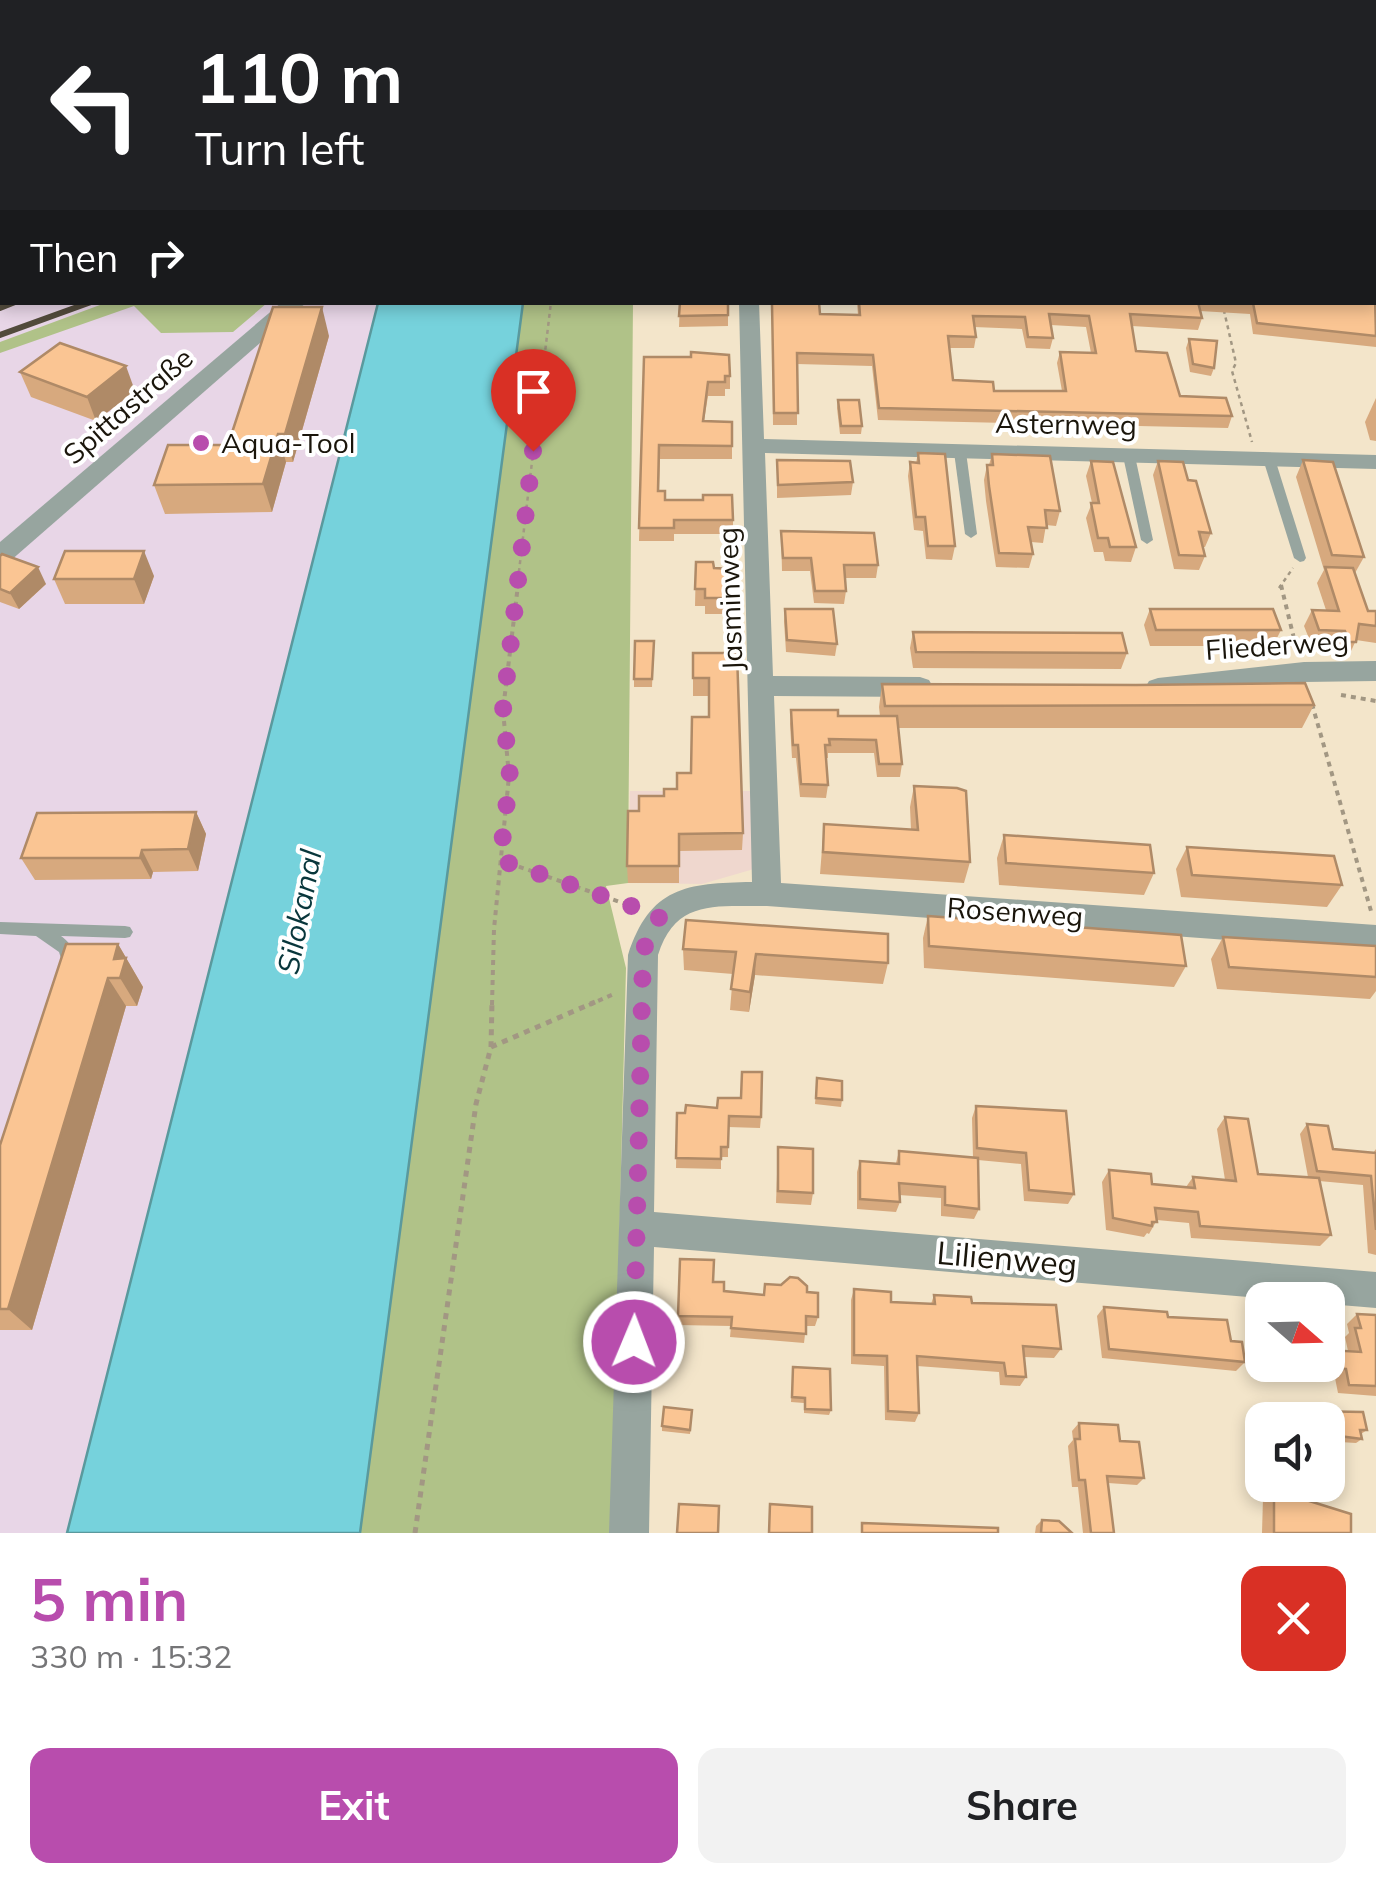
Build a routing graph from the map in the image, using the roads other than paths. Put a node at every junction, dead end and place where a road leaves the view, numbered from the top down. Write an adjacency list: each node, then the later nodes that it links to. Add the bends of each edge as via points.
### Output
1 (293, 305): 10 (street, Spittastraße, via 50,522)
2 (749, 305): 3 (street, Jasminweg)
3 (754, 446): 4 (street, Asternweg); 13 (street, Jasminweg)
4 (960, 452): 5 (street, Asternweg); 8 (lane)
5 (1129, 456): 6 (street, Asternweg); 9 (lane)
6 (1263, 459): 7 (street, Asternweg); 11 (lane)
7 (1376, 462)
8 (972, 534)
9 (1148, 540)
10 (0, 556)
11 (1300, 558)
12 (1376, 671): 15 (street, Fliederweg)
13 (763, 686): 14 (street); 16 (street, Jasminweg)
14 (953, 687)
15 (1127, 689)
16 (767, 894): 17 (street, Rosenweg); 22 (street, Rosenweg, via 670,904 647,937)
17 (1373, 925)
18 (0, 928): 19 (lane)
19 (40, 930): 20 (lane); 21 (lane, via 66,948)
20 (125, 932)
21 (72, 976)
22 (637, 1228): 23 (street, Lilienweg); 24 (street)
23 (1376, 1290)
24 (629, 1533)

